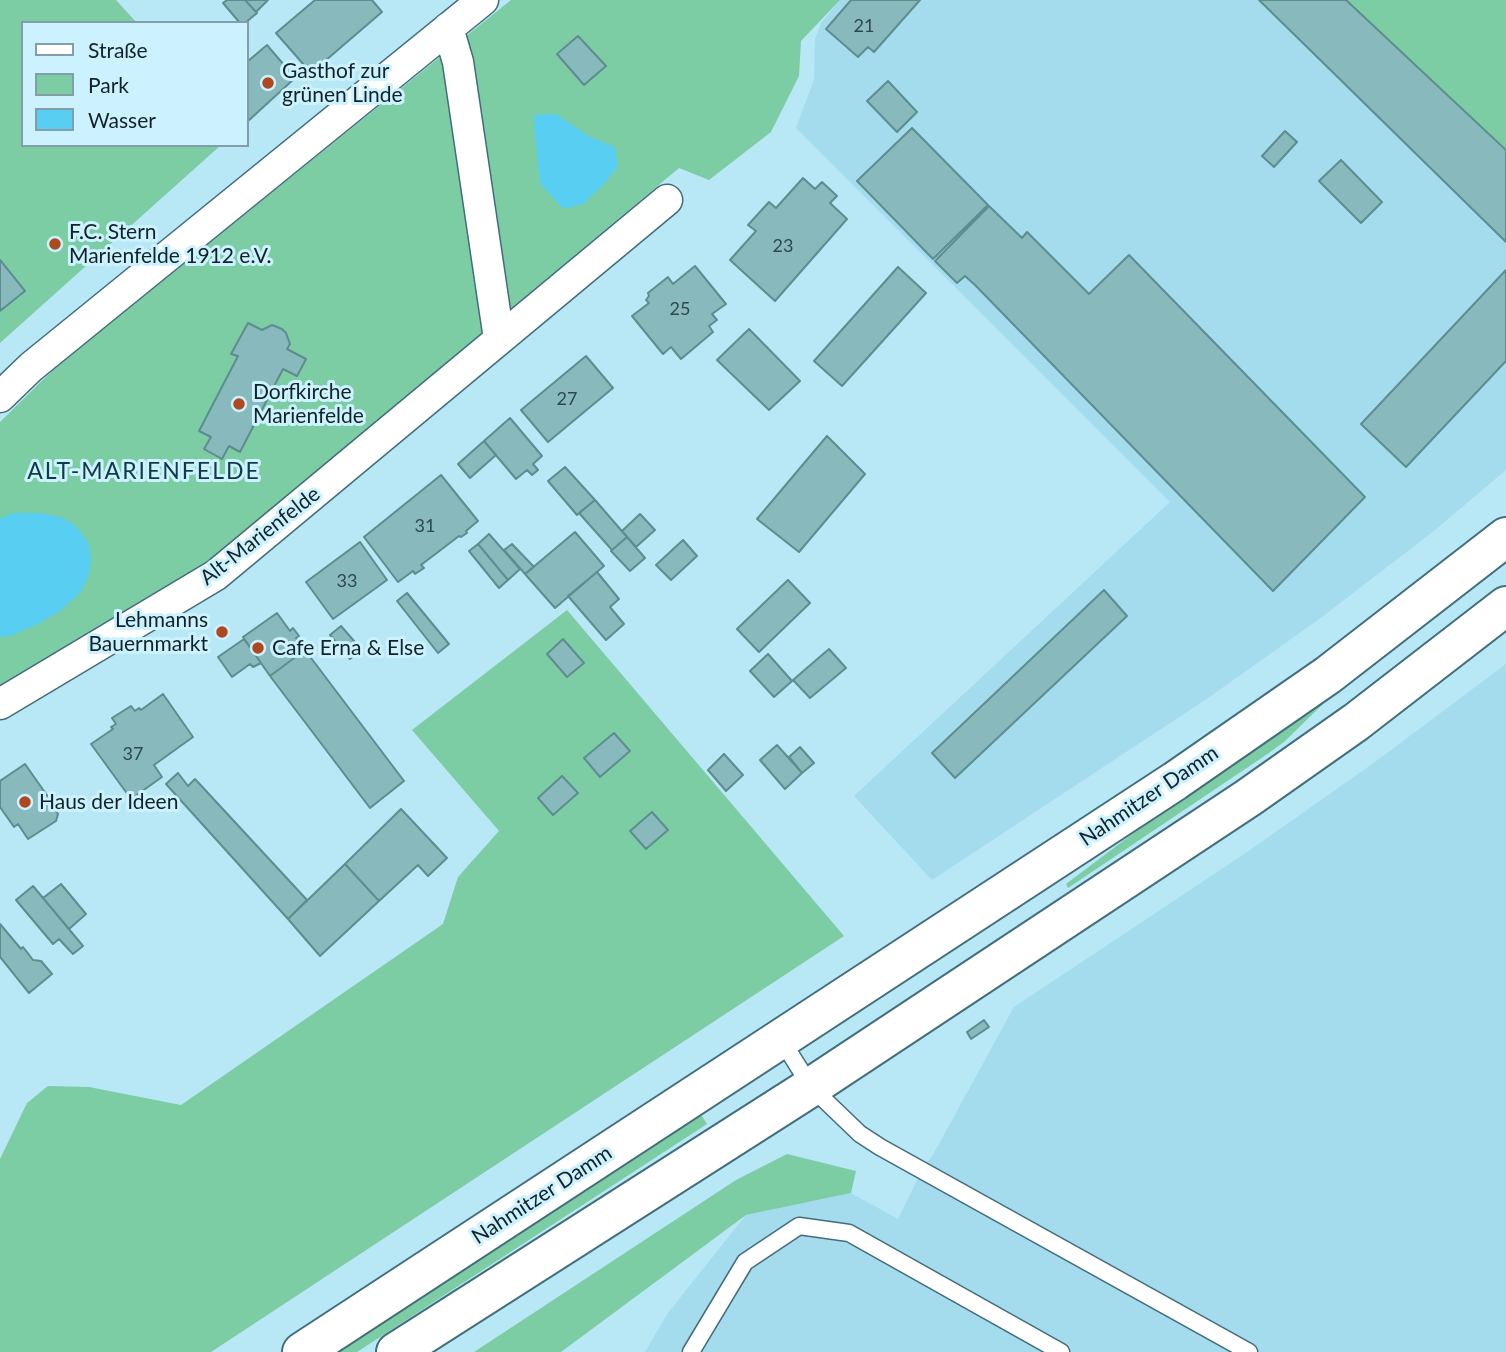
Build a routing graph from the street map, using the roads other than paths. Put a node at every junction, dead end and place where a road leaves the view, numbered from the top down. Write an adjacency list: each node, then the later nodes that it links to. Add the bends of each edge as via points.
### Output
1 (483, 0): 2 (street)
2 (448, 28): 4 (street, via 458,62); 5 (street)
3 (667, 200): 4 (street, Alt-Marienfelde)
4 (499, 339): 8 (street, Alt-Marienfelde, via 216,575)
5 (0, 397)
6 (1506, 537): 9 (main road, Nahmitzer Damm, via 1317,682)
7 (1506, 606): 10 (main road, via 1356,722 1248,798)
8 (0, 704)
9 (781, 1039): 10 (lane); 11 (main road, Nahmitzer Damm)
10 (811, 1087): 12 (main road); 15 (lane, via 880,1147)
11 (302, 1352)
12 (396, 1352)
13 (691, 1352): 14 (lane, via 745,1262 799,1226 849,1233)
14 (1060, 1352)
15 (1249, 1352)

